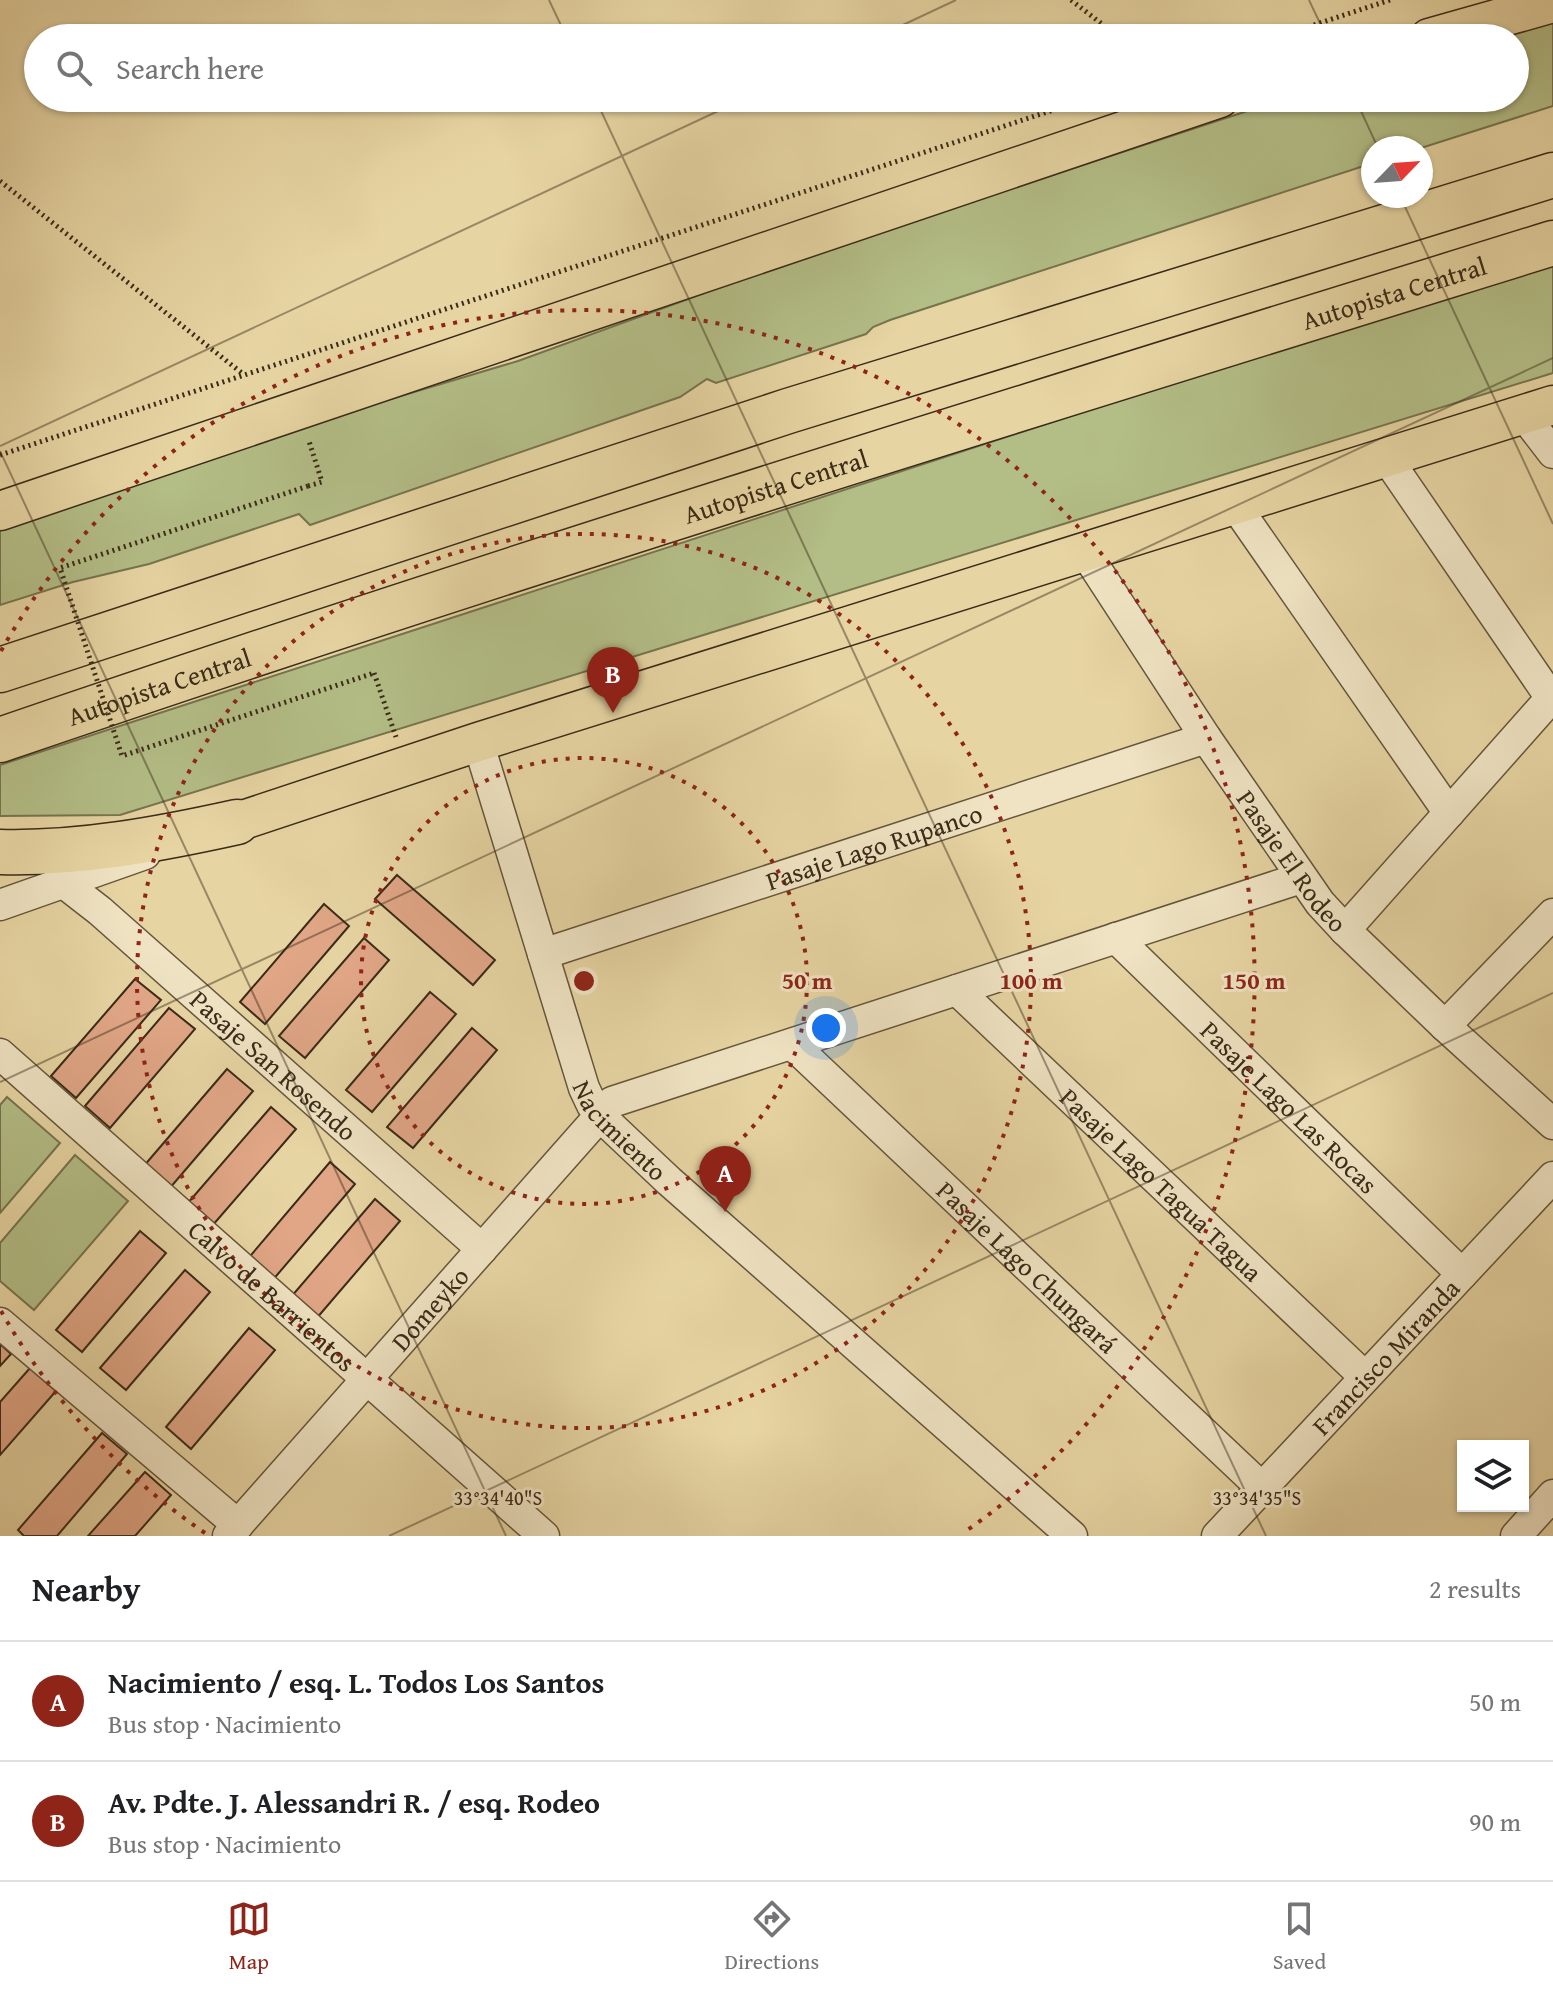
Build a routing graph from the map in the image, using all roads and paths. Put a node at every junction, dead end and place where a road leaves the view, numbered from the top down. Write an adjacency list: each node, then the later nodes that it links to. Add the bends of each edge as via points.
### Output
1 (1071, 0): 4 (path)
2 (1390, 0): 5 (path)
3 (1553, 3): 6 (main road)
4 (1102, 24)
5 (1317, 24)
6 (1479, 24)
7 (1047, 112): 12 (path)
8 (1179, 112): 13 (main road)
9 (1553, 175): 21 (highway, via 788,411)
10 (0, 181): 12 (path)
11 (1553, 243): 26 (highway, Autopista Central, via 599,541)
12 (243, 374): 16 (path)
13 (300, 410): 19 (main road); 28 (path, bridge, via 322,482 60,568 122,756 374,673)
14 (1538, 410): 15 (street); 17 (main road)
15 (1553, 453)
16 (0, 455)
17 (1386, 457): 18 (main road); 24 (street)
18 (1235, 505): 20 (main road); 29 (street)
19 (0, 511)
20 (1085, 552): 25 (street, Pasaje El Rodeo); 27 (main road)
21 (116, 630): 22 (highway); 23 (highway)
22 (0, 649)
23 (0, 670)
24 (1552, 699): 29 (street)
25 (1206, 738): 32 (street, Pasaje El Rodeo); 38 (street, Pasaje Lago Rupanco)
26 (0, 740)
27 (478, 742): 28 (main road); 38 (street, Nacimiento)
28 (406, 766): 30 (main road)
29 (1449, 813): 36 (street)
30 (237, 822): 31 (highway, via 124,843); 33 (street)
31 (0, 852)
32 (1301, 878): 36 (street, Pasaje El Rodeo); 37 (street, Domeyko)
33 (64, 883): 34 (street); 46 (street, Pasaje San Rosendo)
34 (0, 905)
35 (1553, 914): 40 (street)
36 (1345, 930): 40 (street, Pasaje El Rodeo)
37 (1116, 938): 39 (street, Domeyko); 47 (street, Pasaje Lago Las Rocas)
38 (543, 954): 43 (street, Nacimiento, via 584,1088)
39 (957, 990): 41 (street, Domeyko); 49 (street, Pasaje Lago Tagua Tagua)
40 (1445, 1026): 44 (street, Pasaje El Rodeo)
41 (792, 1044): 43 (street, Domeyko, via 612,1102); 51 (street, Pasaje Lago Chungará)
42 (0, 1054): 50 (street, Calvo de Barrientos)
43 (600, 1116): 46 (street, Domeyko); 55 (street, Nacimiento)
44 (1553, 1124)
45 (1553, 1177): 47 (street, Francisco Miranda)
46 (482, 1249): 50 (street, Domeyko)
47 (1462, 1274): 49 (street, Francisco Miranda)
48 (0, 1323): 53 (street)
49 (1365, 1377): 51 (street, Francisco Miranda)
50 (366, 1380): 53 (street, Domeyko); 54 (street, Calvo de Barrientos)
51 (1262, 1488): 56 (street, Francisco Miranda)
52 (1553, 1495): 57 (street)
53 (233, 1530)
54 (544, 1536)
55 (1072, 1536)
56 (1217, 1536)
57 (1516, 1536)

